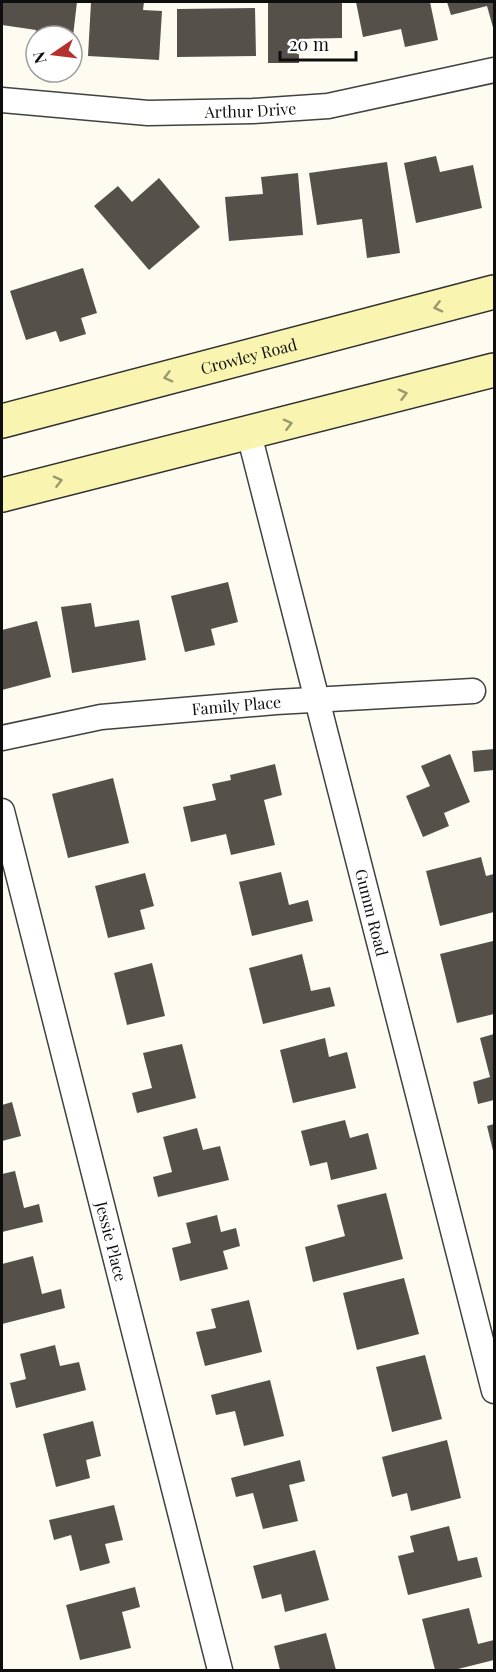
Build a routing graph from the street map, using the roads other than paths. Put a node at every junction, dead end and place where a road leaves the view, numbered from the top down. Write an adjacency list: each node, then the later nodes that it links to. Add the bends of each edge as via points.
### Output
1 (495, 70): 2 (street, Arthur Drive, via 328,106 253,111 148,113)
2 (2, 100)
3 (495, 292): 5 (main road, Crowley Road, one-way to 5)
4 (495, 370): 6 (main road, one-way to 4)
5 (2, 421)
6 (249, 434): 7 (main road, one-way to 6); 9 (street, Gumm Road)
7 (2, 495)
8 (473, 691): 9 (street, Family Place)
9 (318, 700): 10 (street, Family Place, via 100,717); 12 (street, Gumm Road)
10 (2, 738)
11 (2, 811): 13 (street, Jessie Place)
12 (495, 1391)
13 (220, 1671)

